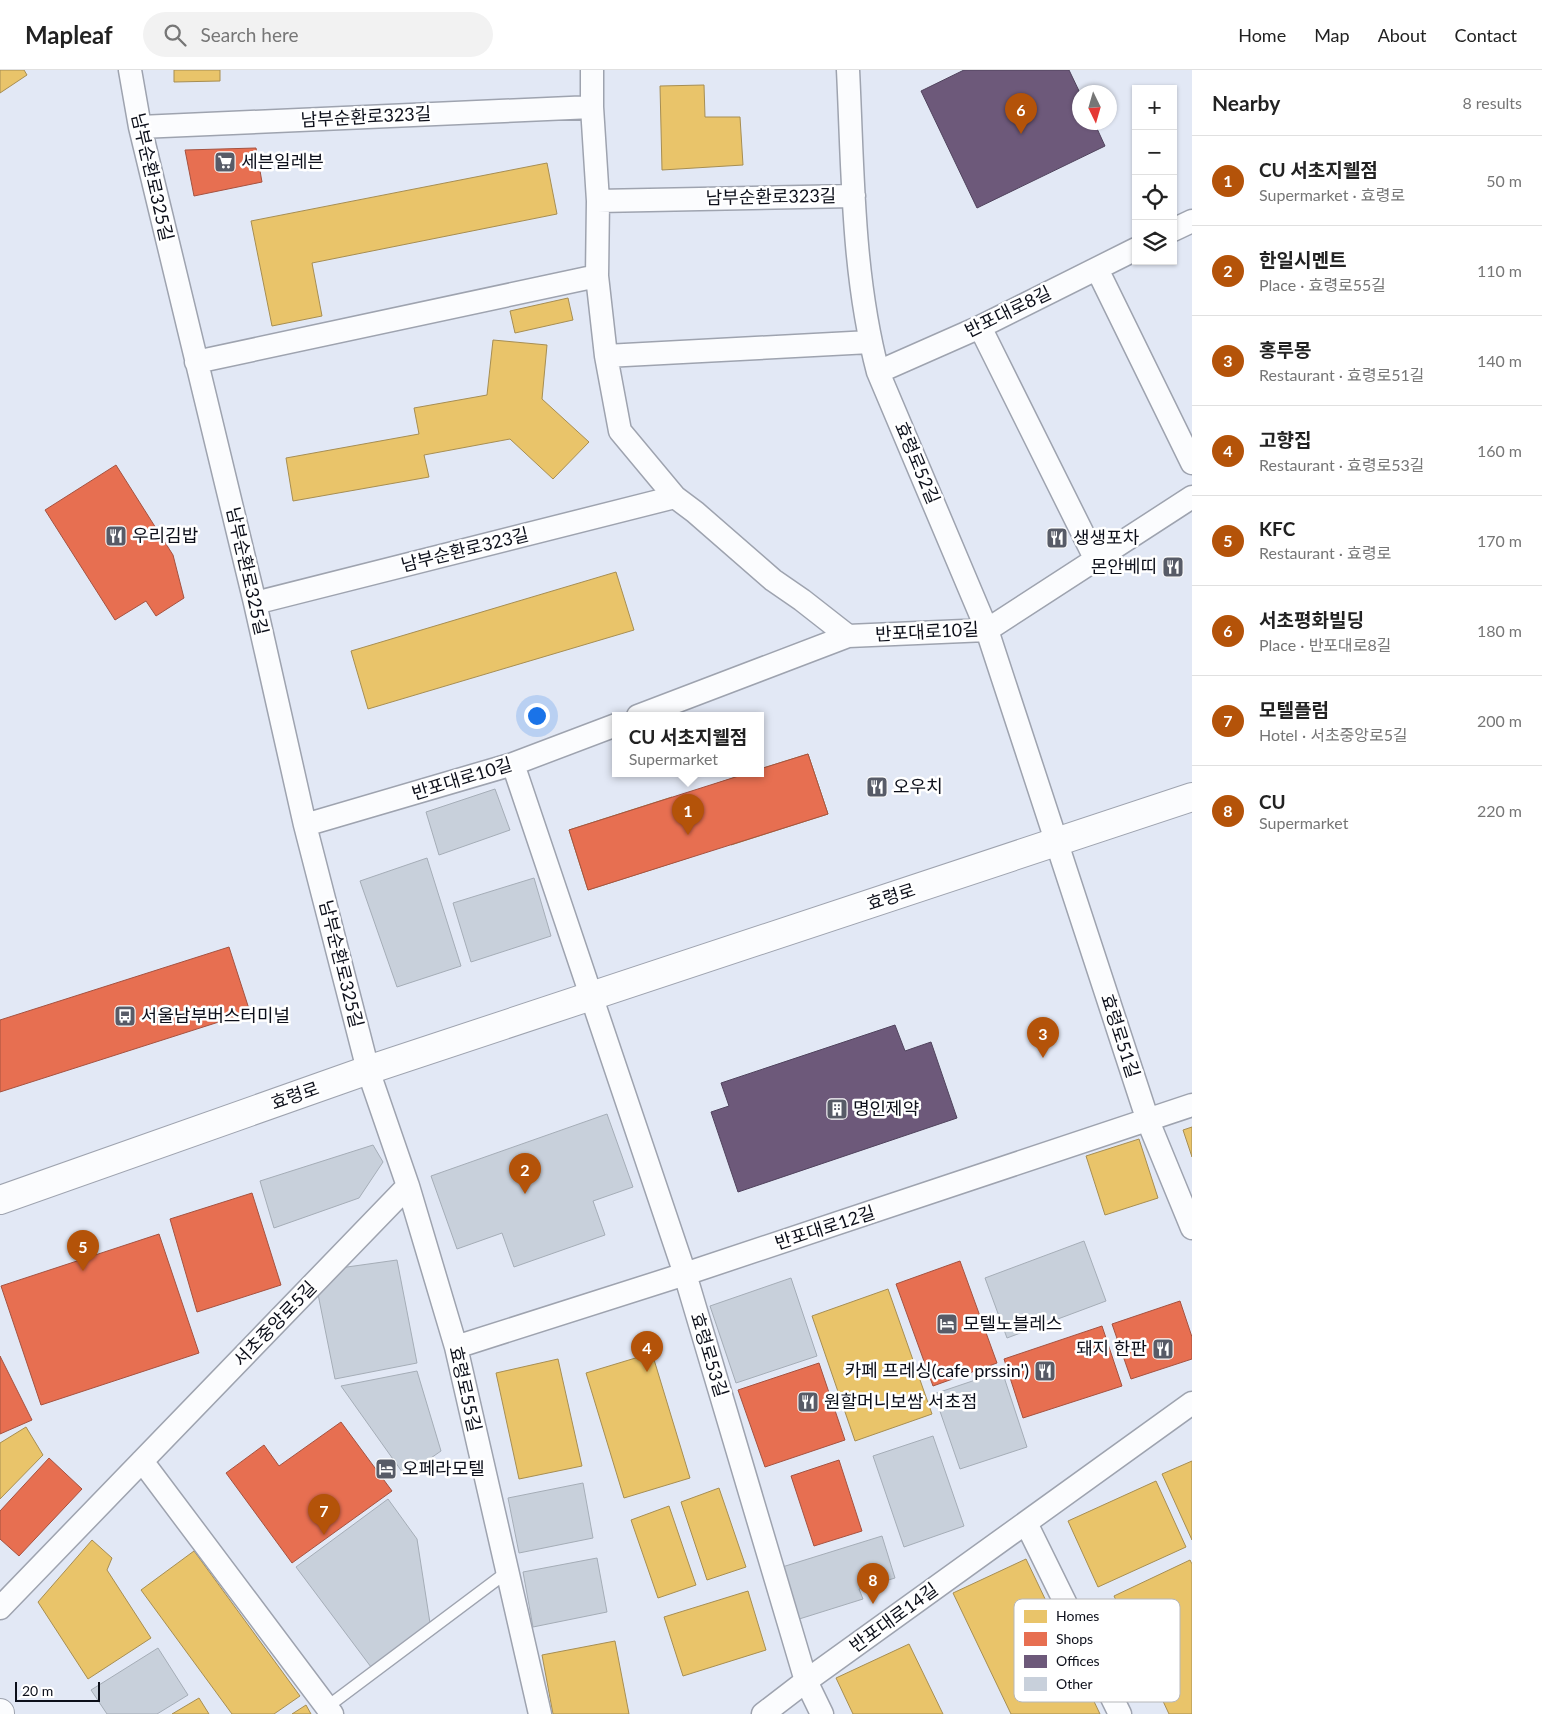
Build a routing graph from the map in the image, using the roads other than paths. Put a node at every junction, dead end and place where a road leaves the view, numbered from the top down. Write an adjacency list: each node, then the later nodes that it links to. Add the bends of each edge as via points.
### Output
1 (130, 70): 5 (street, 남부순환로325길)
2 (592, 70): 4 (street)
3 (848, 70): 6 (street, 효령로52길)
4 (592, 107): 5 (street, 남부순환로323길); 7 (street)
5 (140, 127): 16 (street, 남부순환로325길)
6 (854, 196): 7 (street, 남부순환로323길); 14 (street, 효령로52길, via 862,295)
7 (598, 201): 12 (street)
8 (1192, 221): 9 (street)
9 (1177, 228)
10 (1132, 251): 11 (street, 반포대로8길)
11 (1097, 269): 13 (street, 반포대로8길); 18 (street)
12 (596, 276): 15 (street); 16 (street)
13 (980, 327): 17 (street, 반포대로8길); 21 (street)
14 (870, 342): 15 (street); 17 (street, 효령로52길)
15 (606, 356): 19 (street, via 620,431)
16 (196, 362): 22 (street, 남부순환로325길)
17 (878, 372): 23 (street, 효령로52길)
18 (1192, 463)
19 (675, 497): 22 (street, 남부순환로323길); 24 (street, via 773,580)
20 (1192, 497): 21 (street, 반포대로10길)
21 (1096, 560): 23 (street, 반포대로10길)
22 (255, 603): 29 (street, 남부순환로325길)
23 (987, 630): 24 (street, 반포대로10길); 30 (street, 효령로52길)
24 (848, 636): 25 (street, 반포대로10길)
25 (648, 712)
26 (612, 727): 27 (street, 반포대로10길)
27 (513, 764): 29 (street, 반포대로10길); 31 (street)
28 (1192, 797): 30 (main road, 효령로)
29 (305, 825): 32 (street, 남부순환로325길)
30 (1056, 842): 31 (main road, 효령로); 34 (street, 효령로51길)
31 (591, 997): 32 (main road, 효령로); 38 (street, 효령로53길)
32 (368, 1070): 35 (street, 효령로55길); 36 (main road, 효령로)
33 (1192, 1105): 34 (street, 반포대로12길)
34 (1148, 1121): 37 (street, 효령로51길); 38 (street, 반포대로12길)
35 (408, 1186): 39 (street, 효령로55길); 41 (street, 서초중앙로5길)
36 (0, 1200)
37 (1192, 1228)
38 (685, 1274): 39 (street, 반포대로12길); 46 (street, 효령로53길)
39 (456, 1347): 43 (street, 효령로55길)
40 (1192, 1403): 42 (street, 반포대로14길)
41 (142, 1461): 45 (street, 서초중앙로5길); 48 (street)
42 (1026, 1522): 44 (street); 46 (street, 반포대로14길)
43 (507, 1572): 48 (lane); 49 (street, 효령로55길)
44 (1064, 1599)
45 (0, 1608)
46 (806, 1681): 50 (street, 반포대로14길); 51 (street, 효령로53길)
47 (1114, 1702): 52 (street)
48 (329, 1711)
49 (540, 1714)
50 (763, 1714)
51 (822, 1714)
52 (1120, 1714)

